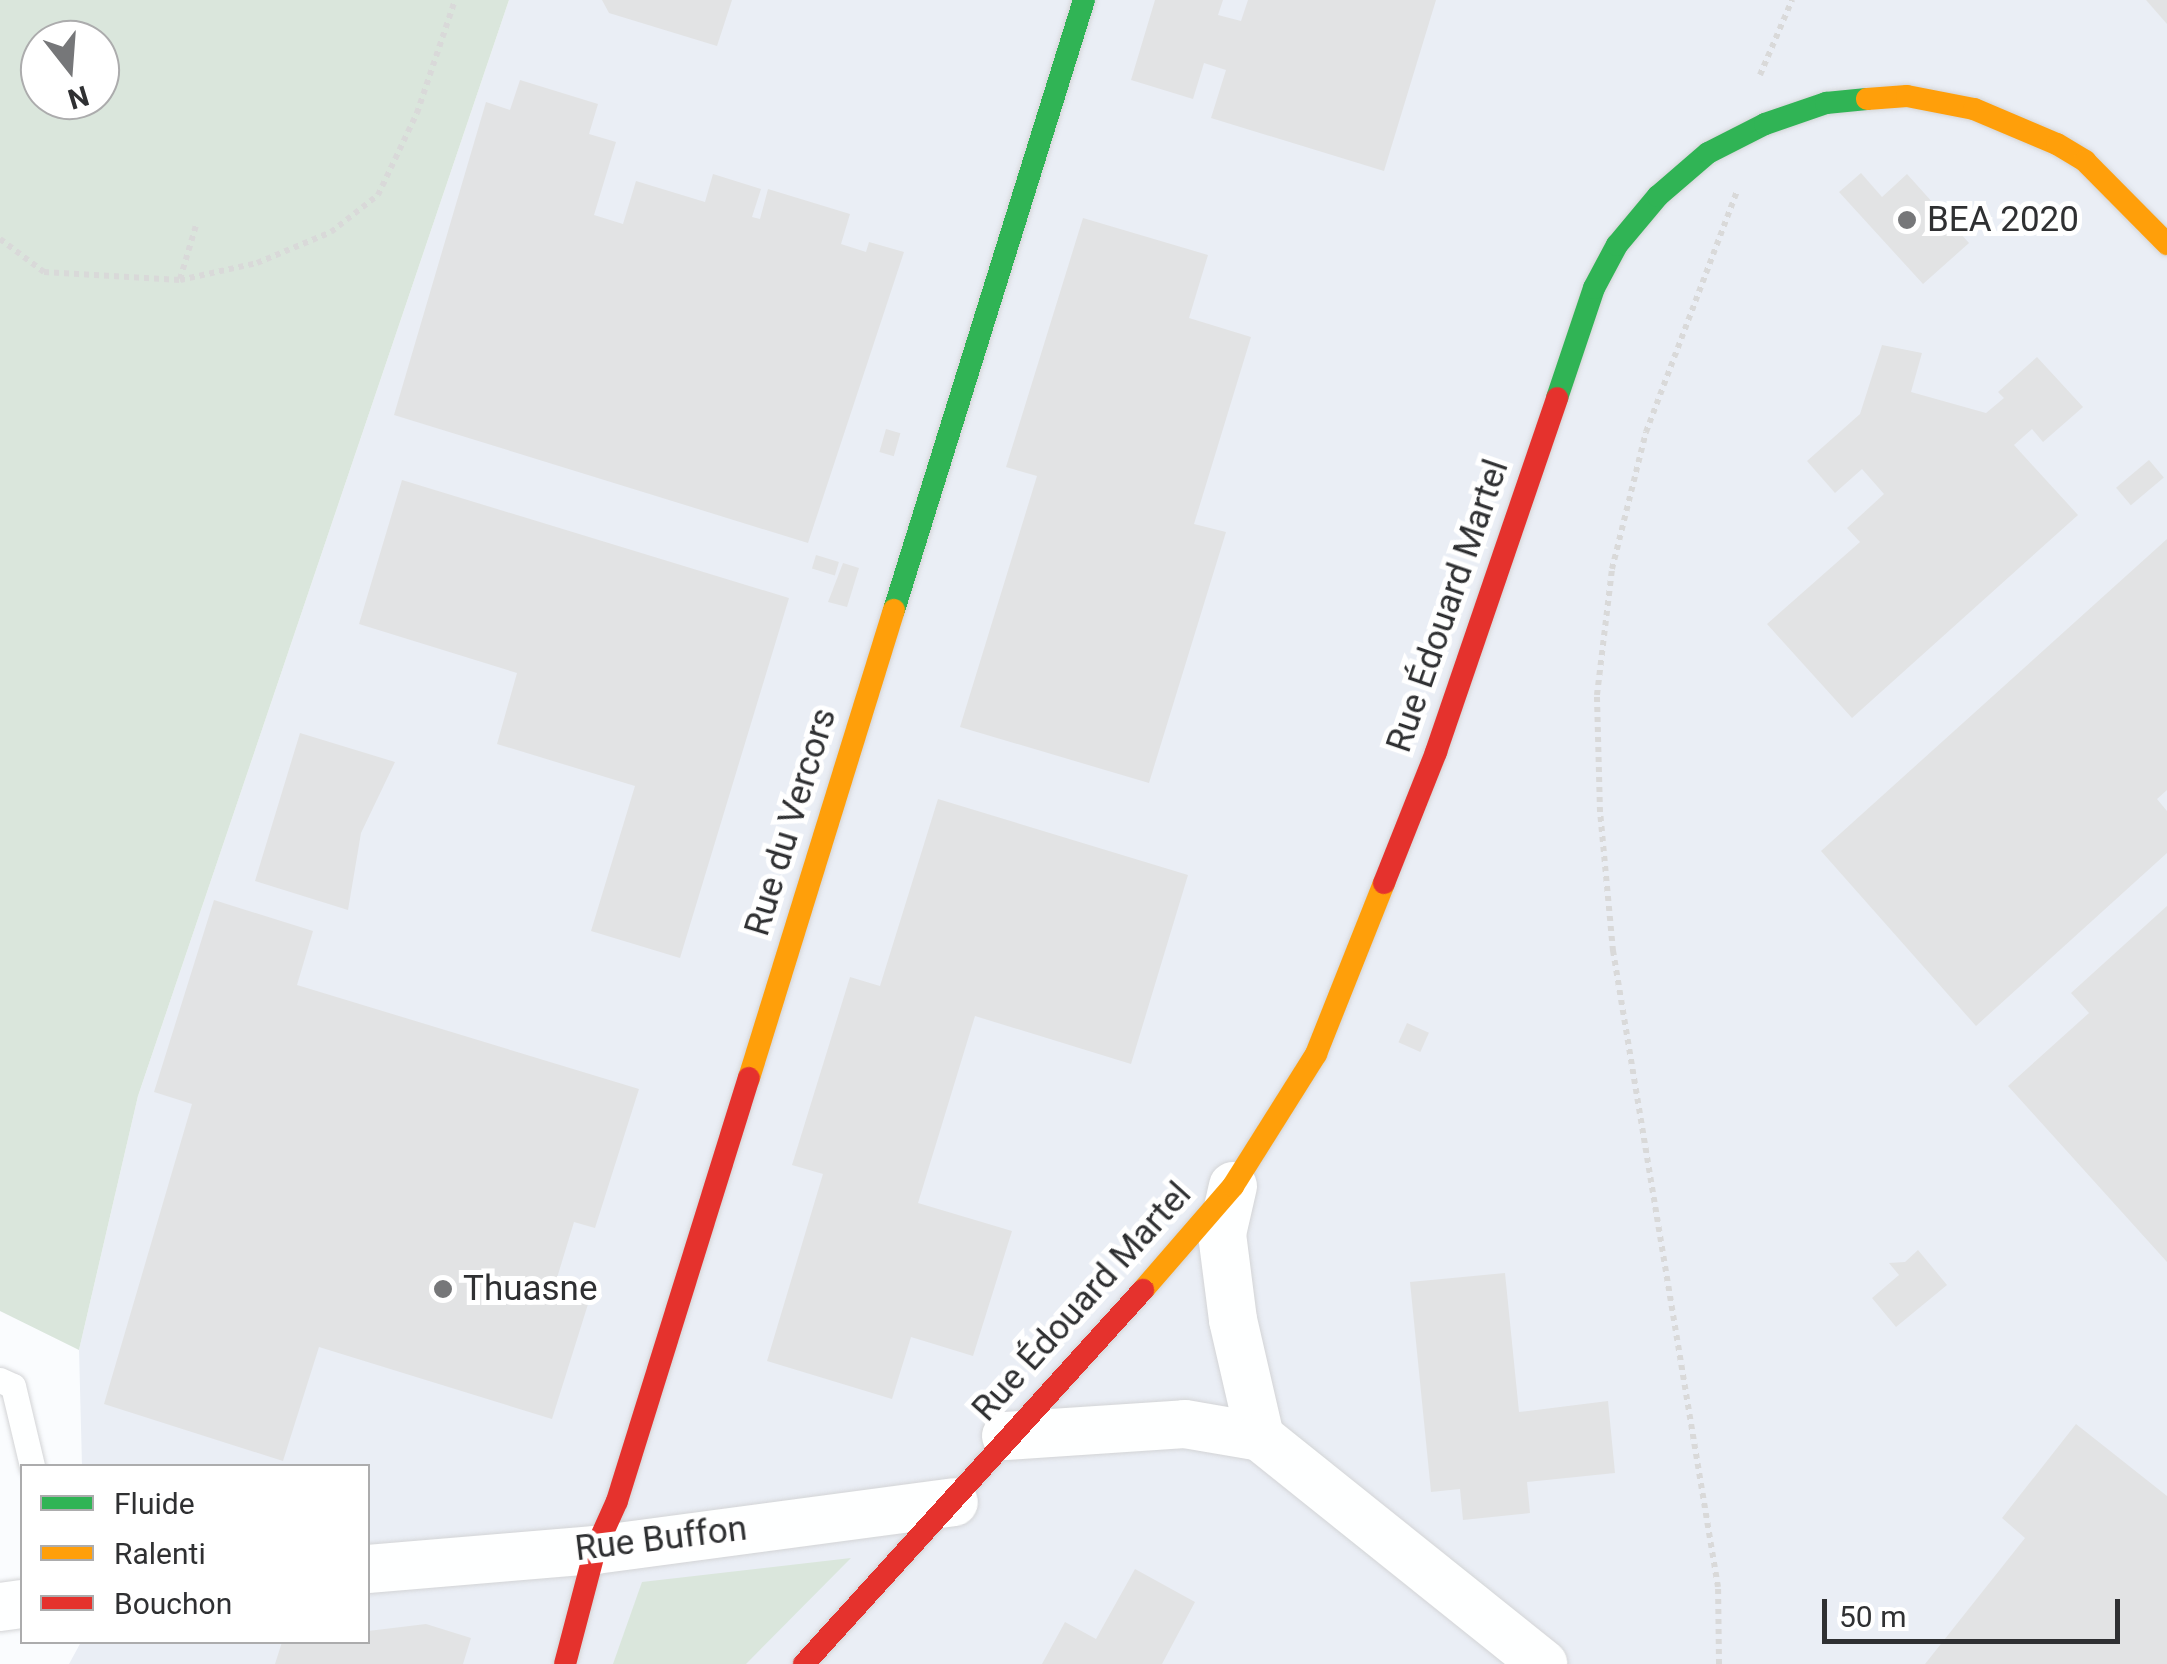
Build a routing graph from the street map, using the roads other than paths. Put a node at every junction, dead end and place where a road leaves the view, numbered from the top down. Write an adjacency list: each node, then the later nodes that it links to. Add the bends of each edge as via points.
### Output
1 (1084, 0): 9 (street, Rue du Vercors, via 617,1502)
2 (2167, 244): 3 (street, Rue Édouard Martel, via 2085,161 1974,109 1907,96 1826,104 1764,124 1708,153 1658,196 1616,245 1594,288 1436,752 1316,1054)
3 (1233, 1186): 5 (street, Rue Édouard Martel); 6 (street, via 1222,1234 1232,1320)
4 (0, 1380): 7 (lane, via 13,1386)
5 (1006, 1436): 6 (street, via 1185,1424); 8 (street, Rue Édouard Martel)
6 (1260, 1437): 13 (street)
7 (32, 1464)
8 (954, 1502): 9 (street, Rue Buffon); 12 (street, Rue Édouard Martel)
9 (595, 1550): 10 (street, Rue Buffon); 11 (street, Rue du Vercors)
10 (370, 1569)
11 (565, 1664)
12 (804, 1664)
13 (1543, 1664)

